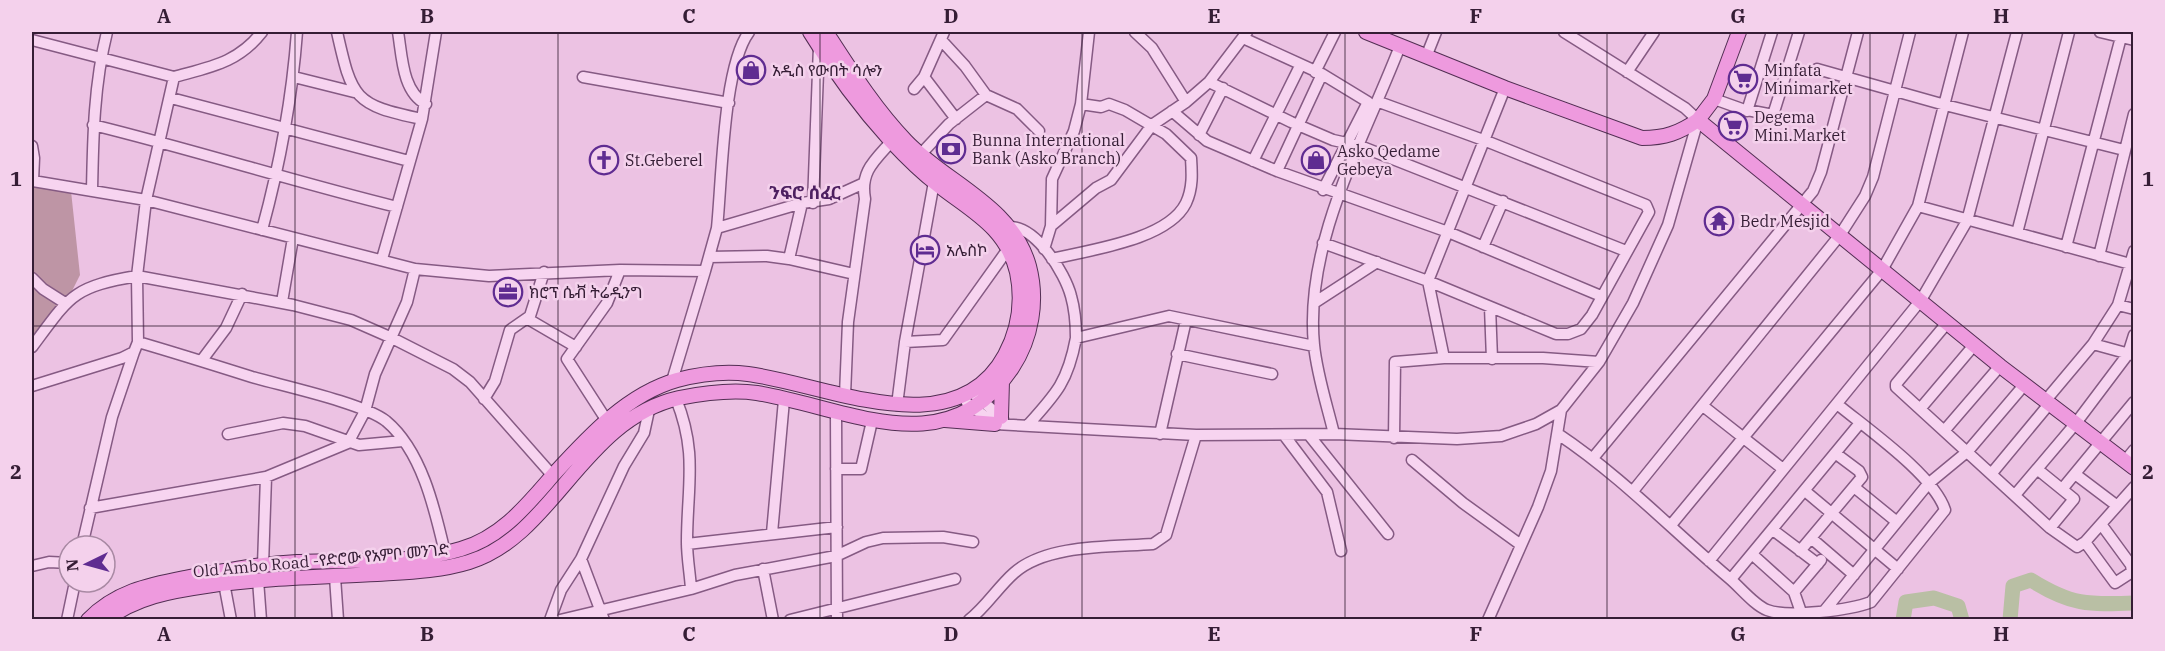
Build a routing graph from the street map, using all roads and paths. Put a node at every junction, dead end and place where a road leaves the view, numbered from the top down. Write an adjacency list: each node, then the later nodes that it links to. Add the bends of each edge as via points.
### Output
1 (107, 32): 33 (street)
2 (262, 32): 39 (street, via 242,54)
3 (297, 32): 40 (street)
4 (337, 32): 49 (street)
5 (398, 32): 56 (street, via 409,86 417,99)
6 (436, 32): 56 (street)
7 (746, 32): 55 (street, via 739,46)
8 (810, 32): 31 (main road, Old Ambo Road -የድሮው የአምቦ መንገድ)
9 (826, 32): 82 (main road, Old Ambo Road -የድሮው የአምቦ መንገድ, via 858,81)
10 (1089, 32): 57 (street)
11 (1135, 32): 53 (street, via 1152,48)
12 (1335, 32): 38 (street)
13 (1366, 32): 32 (main road)
14 (1436, 32): 34 (street)
15 (1567, 32): 37 (street)
16 (1654, 32): 37 (street)
17 (1739, 32): 52 (main road)
18 (1772, 32): 60 (street)
19 (1799, 32): 60 (street, via 1776,112 1770,116)
20 (1858, 32): 43 (street)
21 (1910, 32): 48 (street)
22 (1964, 32): 58 (street)
23 (2018, 32): 63 (street)
24 (2069, 32): 70 (street)
25 (2100, 32): 28 (street)
26 (1245, 35): 35 (street); 44 (street)
27 (943, 36): 42 (street); 50 (street)
28 (2121, 37): 30 (street); 75 (street)
29 (32, 40): 33 (street)
30 (2133, 40)
31 (819, 46): 78 (main road, Old Ambo Road -የድሮው የአምቦ መንገድ); 96 (street)
32 (1400, 46): 34 (main road); 54 (street)
33 (100, 57): 39 (street); 67 (street)
34 (1426, 57): 46 (main road)
35 (1300, 66): 38 (street); 62 (street)
36 (1817, 69): 43 (street)
37 (1627, 72): 66 (street, via 1686,108)
38 (1318, 73): 69 (street); 79 (street, via 1368,102)
39 (174, 77): 51 (street)
40 (294, 77): 49 (street); 71 (street)
41 (583, 77): 55 (street)
42 (924, 77): 47 (street); 65 (street)
43 (1846, 77): 48 (street); 97 (street, via 1818,182)
44 (1209, 82): 45 (street); 53 (street)
45 (1223, 88): 62 (street); 74 (street)
46 (1505, 88): 66 (main road, via 1642,138 1671,135); 76 (street)
47 (914, 89)
48 (1896, 89): 58 (street); 107 (street, via 1874,177)
49 (354, 92): 64 (street, via 379,110)
50 (986, 95): 65 (street); 73 (street, via 1017,109)
51 (171, 98): 71 (street); 77 (street)
52 (1714, 99): 60 (street); 66 (main road)
53 (1186, 102): 59 (street)
54 (1379, 102): 76 (street); 79 (street)
55 (729, 103): 103 (street)
56 (426, 104): 64 (street)
57 (1081, 104): 68 (street, via 1115,106); 101 (street, via 1070,144 1052,179)
58 (1945, 105): 63 (street); 98 (street)
59 (1172, 111): 68 (street); 74 (street)
60 (1747, 111)
61 (2133, 114): 72 (street)
62 (1276, 115): 69 (street); 84 (street)
63 (1994, 116): 70 (street); 100 (street)
64 (422, 119): 83 (street)
65 (956, 119): 82 (street)
66 (1698, 120): 97 (main road); 159 (street, via 1668,225 1633,303)
67 (93, 125): 77 (street); 92 (street)
68 (1152, 125): 101 (street, via 1111,180); 120 (street, via 1191,158 1192,182 1186,204 1158,230)
69 (1299, 125): 79 (street); 85 (street)
70 (2044, 128): 75 (street); 106 (street)
71 (285, 129): 83 (street); 86 (street)
72 (2131, 130): 81 (street)
73 (1039, 131)
74 (1198, 135): 84 (street)
75 (2093, 140): 81 (street); 111 (street)
76 (1486, 141): 90 (street); 114 (street, via 1646,205 1649,212)
77 (160, 142): 86 (street); 94 (street)
78 (891, 142): 87 (main road, Old Ambo Road -የድሮው የአምቦ መንገድ); 89 (street, via 874,160)
79 (1355, 145): 90 (street); 91 (street); 93 (street)
80 (32, 147): 88 (street)
81 (2124, 150): 116 (street)
82 (920, 155): 102 (main road, Old Ambo Road -የድሮው የአምቦ መንገድ, via 992,209)
83 (409, 161): 99 (street)
84 (1253, 161): 85 (street)
85 (1276, 171): 91 (street)
86 (276, 177): 99 (street); 104 (street)
87 (934, 182): 112 (main road, Old Ambo Road -የድሮው የአምቦ መንገድ, via 992,225); 147 (street)
88 (32, 183): 92 (street)
89 (862, 184): 96 (street, via 837,196); 128 (street, via 865,200)
90 (1467, 186): 95 (street); 105 (street)
91 (1323, 190): 93 (street)
92 (92, 191): 94 (street)
93 (1341, 194): 105 (street); 109 (street)
94 (146, 200): 104 (street); 129 (street)
95 (1503, 201): 110 (street); 114 (street)
96 (808, 203): 103 (street); 119 (street)
97 (1802, 206): 107 (main road); 203 (street)
98 (1918, 206): 100 (street); 125 (street)
99 (397, 207): 118 (street)
100 (1967, 221): 106 (street); 134 (street)
101 (1051, 226): 113 (street)
102 (1009, 227): 113 (street, via 1025,231); 163 (main road, Old Ambo Road -የድሮው የአምቦ መንገድ, via 1029,267 1032,306 1026,341)
103 (717, 228): 117 (street)
104 (262, 230): 108 (street)
105 (1448, 232): 110 (street); 131 (street)
106 (2017, 233): 111 (street)
107 (1840, 235): 125 (main road); 175 (street)
108 (293, 238): 118 (street); 135 (street)
109 (1323, 243): 121 (street); 137 (street)
110 (1483, 247): 133 (street)
111 (2066, 247): 116 (street)
112 (1008, 249): 147 (street, via 943,340); 169 (main road, Old Ambo Road -የድሮው የአምቦ መንገድ, via 1019,287 1018,320 997,368)
113 (1044, 249): 120 (street)
114 (1626, 251): 133 (street)
115 (2133, 251): 122 (street)
116 (2099, 256): 122 (street)
117 (709, 257): 119 (street); 126 (street)
118 (382, 259): 123 (street)
119 (789, 259): 128 (street)
120 (1053, 259): 146 (street, via 1071,295)
121 (1377, 262): 131 (street); 137 (street)
122 (2132, 265): 138 (street)
123 (415, 269): 127 (street, via 489,276); 145 (street)
124 (620, 270): 126 (street); 127 (street); 150 (street, via 607,303)
125 (1882, 270): 134 (main road); 197 (street)
126 (705, 271): 162 (street)
127 (544, 272): 141 (street)
128 (854, 274): 166 (street)
129 (137, 276): 132 (street); 136 (street, via 93,285); 153 (street)
130 (32, 278): 136 (street)
131 (1428, 281): 139 (street); 156 (street)
132 (242, 294): 135 (street); 158 (street, via 226,328)
133 (1601, 296): 139 (street, via 1581,329 1568,334 1545,331)
134 (1921, 300): 143 (main road); 173 (street)
135 (282, 302): 145 (street, via 351,320)
136 (65, 303): 152 (street)
137 (1314, 303): 151 (street)
138 (2118, 305): 140 (street); 149 (street)
139 (1490, 307): 157 (street)
140 (2133, 309)
141 (528, 319): 150 (street); 167 (street, via 510,330 495,381)
142 (1186, 320): 146 (street, via 1169,316); 151 (street); 154 (street)
143 (1947, 323): 148 (main road); 176 (street, via 1896,386)
144 (2133, 335): 155 (street)
145 (392, 338): 167 (street, via 453,369); 179 (street, via 375,374)
146 (1076, 338): 187 (street, via 1070,369 1055,395)
147 (905, 342): 174 (street)
148 (1975, 344): 160 (main road); 176 (street)
149 (2093, 344): 155 (street); 171 (street)
150 (576, 346): 182 (street, via 567,363)
151 (1314, 346): 191 (street)
152 (32, 347)
153 (136, 347): 158 (street); 165 (street, via 122,358); 221 (street, via 112,417)
154 (1177, 354): 161 (street); 190 (street)
155 (2131, 355): 186 (street)
156 (1444, 358): 157 (street); 196 (street, via 1395,362)
157 (1492, 359): 159 (street)
158 (202, 360): 179 (street)
159 (1599, 362): 178 (street)
160 (2000, 366): 164 (main road); 188 (street)
161 (1272, 374)
162 (672, 381): 166 (main road, Old Ambo Road -የድሮው የአምቦ መንገድ, via 738,373); 182 (main road, Old Ambo Road -የድሮው የአምቦ መንገድ, via 630,403)
163 (1002, 381): 169 (main road, Old Ambo Road -የድሮው የአምቦ መንገድ); 184 (main road)
164 (2025, 384): 171 (main road); 201 (street)
165 (32, 386)
166 (845, 394): 174 (main road, Old Ambo Road -የድሮው የአምቦ መንገድ)
167 (484, 399): 211 (street)
168 (676, 399): 170 (main road, Old Ambo Road -የድሮው የአምቦ መንገድ, via 737,392); 177 (main road, Old Ambo Road -የድሮው የአምቦ መንገድ); 235 (street, via 692,460)
169 (971, 399): 174 (main road, Old Ambo Road -የድሮው የአምቦ መንገድ); 181 (main road, Old Ambo Road -የድሮው የአምቦ መንገድ); 184 (street)
170 (784, 400): 180 (main road, Old Ambo Road -የድሮው የአምቦ መንገድ); 229 (street)
171 (2048, 401): 186 (main road); 209 (street)
172 (2133, 402): 199 (street)
173 (1837, 404): 185 (street); 207 (street)
174 (897, 405)
175 (1703, 406): 197 (street); 217 (street)
176 (1920, 409): 188 (street)
177 (649, 410): 244 (street, via 644,433 624,466); 253 (main road, Old Ambo Road -የድሮው የአምቦ መንገድ, via 606,439 533,519 498,549 468,563)
178 (1561, 410): 192 (street); 196 (street, via 1501,436)
179 (365, 411): 198 (street, via 387,422); 200 (street)
180 (836, 413): 183 (main road, Old Ambo Road -የድሮው የአምቦ መንገድ); 206 (street)
181 (943, 420): 183 (main road, Old Ambo Road -የድሮው የአምቦ መንገድ, via 890,425); 184 (main road)
182 (607, 421): 211 (main road, Old Ambo Road -የድሮው የአምቦ መንገድ)
183 (872, 421): 206 (street, via 861,469)
184 (1000, 421): 187 (street)
185 (1860, 423): 202 (street); 213 (street)
186 (2076, 423): 199 (main road); 208 (street)
187 (1028, 425): 190 (street)
188 (1944, 431): 201 (street)
189 (228, 434): 200 (street, via 284,423 305,426)
190 (1160, 434): 193 (street)
191 (1334, 434): 195 (street); 196 (street)
192 (1558, 434): 203 (street); 236 (street, via 1551,471)
193 (1196, 435): 194 (street); 275 (street, via 1166,535 1159,541 1036,559 1016,571)
194 (1284, 435): 195 (street); 239 (street, via 1327,492)
195 (1310, 435): 231 (street)
196 (1394, 438)
197 (1744, 438): 207 (street); 225 (street)
198 (403, 441): 200 (street); 240 (street, via 420,471)
199 (2101, 441): 205 (main road); 210 (street)
200 (348, 443): 212 (street)
201 (1968, 451): 209 (street); 213 (street)
202 (1835, 453): 214 (street, via 1862,474); 218 (street)
203 (1593, 458): 217 (street)
204 (1412, 460): 236 (street)
205 (2131, 460)
206 (836, 469): 226 (street)
207 (1783, 469): 245 (street)
208 (2037, 469): 216 (street); 219 (street)
209 (1992, 473): 219 (street)
210 (2075, 474): 216 (street); 220 (street)
211 (553, 476): 240 (main road, Old Ambo Road -የድሮው የአምቦ መንገድ, via 506,525 480,542)
212 (266, 477): 221 (street); 248 (street)
213 (1928, 484): 223 (street); 251 (street, via 1942,499 1945,510)
214 (1854, 487): 222 (street); 223 (street)
215 (2133, 487): 220 (street)
216 (2063, 489): 227 (street, via 2074,499)
217 (1632, 491): 225 (street)
218 (1805, 491): 222 (street); 228 (street)
219 (2015, 495): 227 (street)
220 (2116, 505): 224 (street)
221 (90, 508): 230 (street)
222 (1832, 513): 232 (street); 237 (street)
223 (1897, 522): 237 (street)
224 (2101, 524): 234 (street); 234 (street, via 2132,572 2115,584)
225 (1671, 525): 245 (street)
226 (837, 527): 229 (street); 243 (street)
227 (2050, 528): 234 (street, via 2074,547)
228 (1773, 530): 238 (street); 242 (street)
229 (772, 533): 235 (street)
230 (85, 534)
231 (1388, 534)
232 (1811, 538): 238 (street); 241 (street)
233 (973, 542): 243 (street, via 943,537 883,538)
234 (2085, 542)
235 (687, 544): 258 (street)
236 (1521, 545): 276 (street)
237 (1875, 549): 251 (street); 252 (street)
238 (1800, 550): 247 (street)
239 (1341, 551)
240 (445, 553): 248 (main road, Old Ambo Road -የድሮው የአምቦ መንገድ)
241 (1828, 553): 247 (street); 252 (street)
242 (1753, 555): 255 (street); 259 (street)
243 (836, 556): 250 (street); 262 (street)
244 (581, 559): 263 (street); 271 (street, via 561,590)
245 (1709, 561): 255 (street)
246 (57, 562): 249 (street)
247 (1818, 564): 259 (street)
248 (263, 565): 266 (main road, Old Ambo Road -የድሮው የአምቦ መንገድ, via 134,589 105,604)
249 (32, 566)
250 (763, 569): 258 (street); 273 (street)
251 (1898, 569): 261 (street, via 1871,602)
252 (1854, 575): 261 (street)
253 (335, 577): 256 (main road, Old Ambo Road -የድሮው የአምቦ መንገድ); 270 (street)
254 (955, 579): 262 (street)
255 (1731, 579): 264 (street, via 1767,610)
256 (258, 580): 257 (main road, Old Ambo Road -የድሮው የአምቦ መንገድ); 269 (street)
257 (224, 583): 267 (main road, Old Ambo Road -የድሮው የአምቦ መንገድ, via 141,600); 268 (street)
258 (691, 589): 263 (street)
259 (1794, 592): 264 (street)
260 (72, 594): 265 (street)
261 (1825, 610): 264 (street)
262 (836, 614): 274 (street)
263 (603, 615): 272 (street)
264 (1803, 616)
265 (67, 620)
266 (88, 620)
267 (106, 620)
268 (231, 620)
269 (261, 620)
270 (338, 620)
271 (550, 620)
272 (560, 620)
273 (773, 620)
274 (790, 620)
275 (969, 620)
276 (1488, 620)

